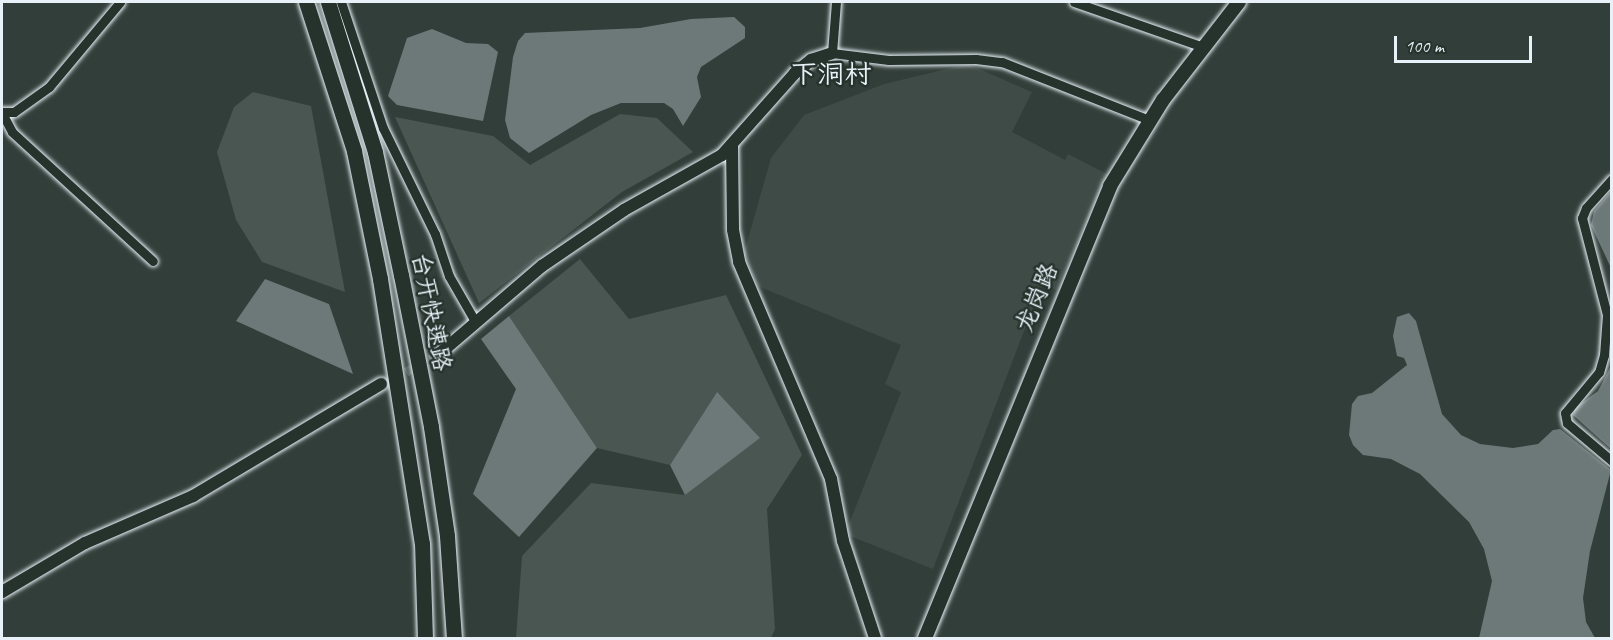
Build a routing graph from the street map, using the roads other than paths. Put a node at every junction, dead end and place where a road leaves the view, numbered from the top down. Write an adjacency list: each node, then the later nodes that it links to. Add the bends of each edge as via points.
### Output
1 (120, 2): 10 (street, via 49,87 14,112)
2 (306, 2): 20 (highway, 台开快速路, via 361,184 381,279 422,543)
3 (328, 2): 21 (highway, 台开快速路, via 381,175 431,427 447,536)
4 (341, 2): 15 (street, via 383,128 435,234 449,276)
5 (836, 2): 9 (street)
6 (1074, 2): 8 (street)
7 (1239, 2): 8 (main road, 龙岗路)
8 (1203, 47): 11 (main road, 龙岗路)
9 (832, 53): 11 (street, via 888,60 1002,62); 12 (street, via 811,60 795,73)
10 (2, 113): 14 (street, via 12,132)
11 (1149, 120): 23 (main road, 龙岗路, via 1123,162 1092,226)
12 (732, 146): 15 (street, via 709,164 624,210 579,240); 22 (street, via 733,230 739,262 831,479 843,542)
13 (1611, 179): 18 (street, via 1582,218 1607,315 1604,355 1599,372 1565,413 1567,423)
14 (153, 261)
15 (476, 323): 16 (street)
16 (438, 355)
17 (381, 384): 19 (street, via 193,496 85,543)
18 (1611, 461)
19 (2, 592)
20 (425, 639)
21 (454, 639)
22 (875, 639)
23 (925, 639)

